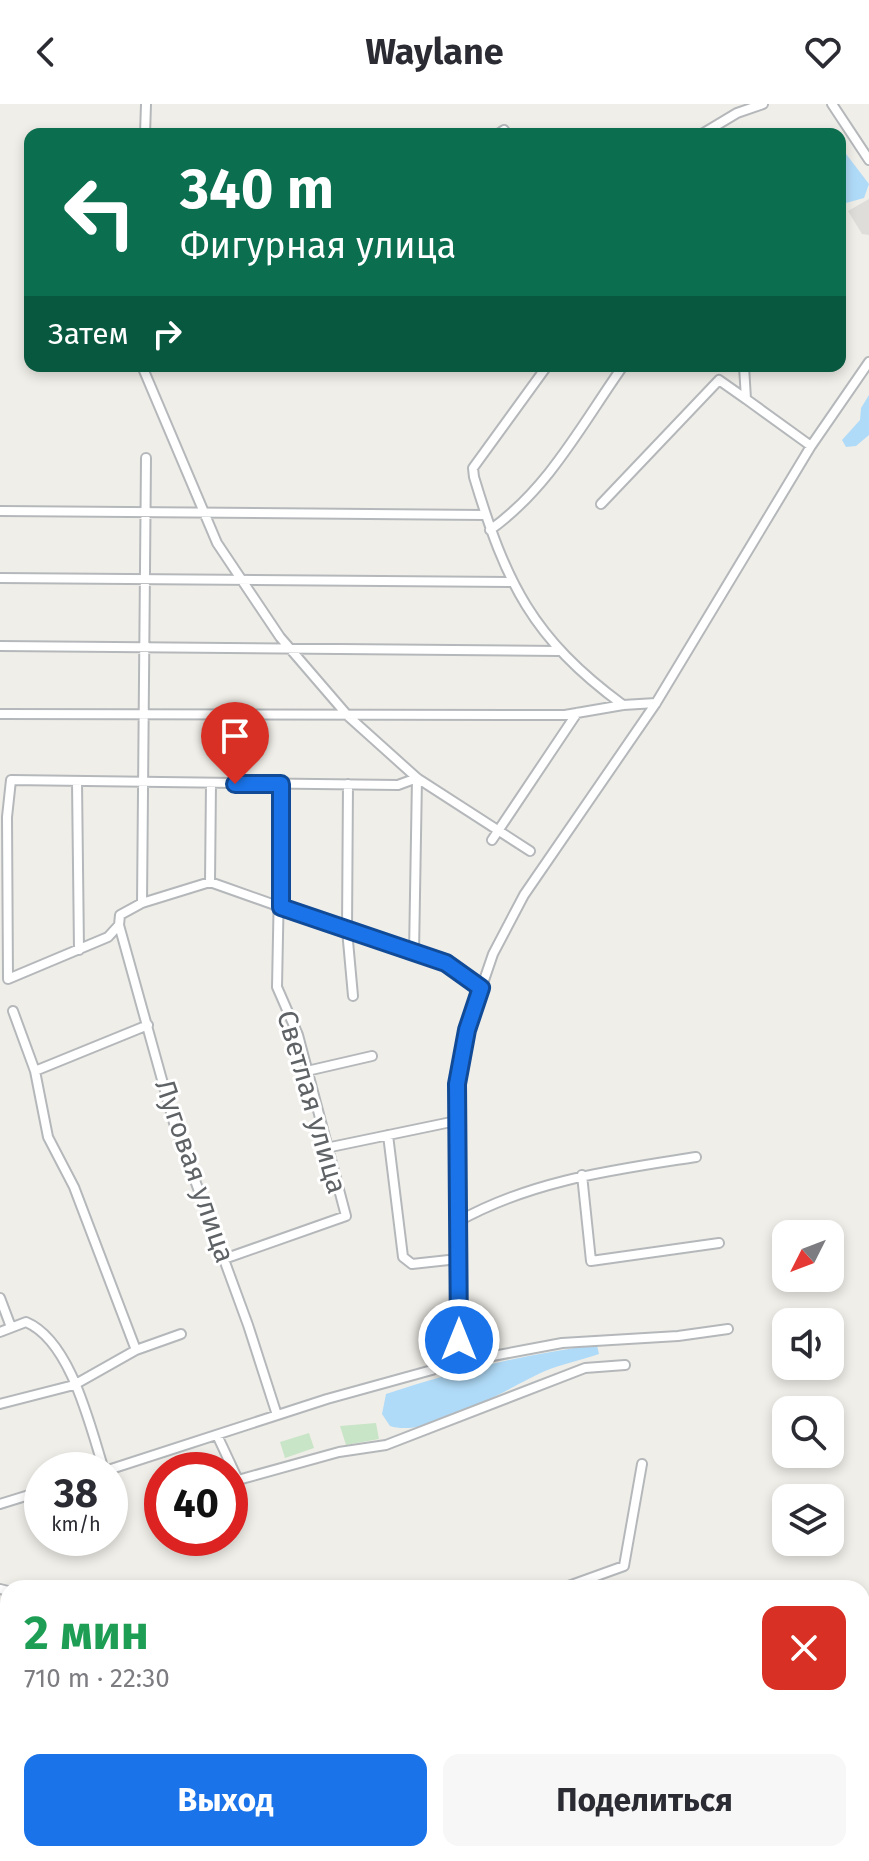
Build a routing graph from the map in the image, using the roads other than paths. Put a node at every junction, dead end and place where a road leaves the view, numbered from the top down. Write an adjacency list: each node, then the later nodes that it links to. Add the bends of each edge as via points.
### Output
1 (146, 104): 4 (street)
2 (763, 104): 5 (street)
3 (832, 104): 6 (street)
4 (145, 128)
5 (712, 128)
6 (869, 160)
7 (869, 362): 13 (street)
8 (145, 372): 18 (street)
9 (543, 372): 19 (street, via 473,468)
10 (619, 372): 20 (street, via 567,450 518,509)
11 (744, 372): 12 (street)
12 (746, 399): 13 (street); 15 (street, via 719,380)
13 (811, 446): 29 (street)
14 (146, 458): 17 (street)
15 (601, 504)
16 (0, 511): 17 (street)
17 (145, 513): 18 (street); 22 (street)
18 (204, 514): 19 (street); 23 (street)
19 (485, 515): 20 (street)
20 (490, 530): 24 (street)
21 (0, 578): 22 (street)
22 (145, 578): 23 (street); 26 (street)
23 (241, 578): 24 (street); 27 (street)
24 (511, 582): 28 (street)
25 (0, 646): 26 (street)
26 (144, 647): 27 (street); 33 (street)
27 (289, 648): 28 (street); 34 (street)
28 (559, 651): 30 (street)
29 (656, 703): 30 (street); 51 (street, via 513,914)
30 (623, 705): 31 (street)
31 (577, 712): 34 (street); 41 (street)
32 (0, 714): 33 (street)
33 (143, 715): 34 (street); 37 (street)
34 (348, 716): 35 (street)
35 (417, 778): 40 (street, via 398,785); 41 (street); 50 (street)
36 (77, 782): 37 (street); 49 (street); 49 (street, via 11,780 8,979)
37 (145, 783): 38 (street); 45 (street)
38 (211, 783): 39 (street); 44 (street)
39 (281, 784): 40 (street); 46 (street, Светлая улица)
40 (348, 784): 48 (street)
41 (499, 830): 42 (street); 43 (street)
42 (492, 840)
43 (530, 851)
44 (210, 882): 45 (street); 46 (street)
45 (142, 903): 47 (street, via 120,915)
46 (281, 907): 48 (street); 57 (street, Светлая улица, via 277,987)
47 (119, 925): 49 (street, via 108,937); 54 (street, Луговая улица)
48 (347, 930): 50 (street); 52 (street)
49 (79, 950)
50 (414, 953): 51 (street, via 446,963)
51 (481, 988): 58 (street, via 460,1060)
52 (353, 996)
53 (13, 1011): 56 (street)
54 (148, 1025): 56 (street); 65 (street, Луговая улица, via 174,1123)
55 (372, 1056): 57 (street)
56 (35, 1071): 72 (street, via 48,1137 74,1187)
57 (307, 1071): 60 (street, Светлая улица)
58 (456, 1121): 59 (street); 63 (street)
59 (388, 1135): 60 (street); 66 (street, via 403,1257 412,1264)
60 (326, 1148): 65 (street, Светлая улица, via 346,1216)
61 (696, 1157): 62 (street)
62 (582, 1175): 63 (street, via 486,1205); 64 (street, via 591,1261)
63 (457, 1222): 66 (street)
64 (719, 1243)
65 (224, 1259): 77 (street, Луговая улица)
66 (458, 1259): 73 (street, via 459,1340)
67 (0, 1298): 68 (street)
68 (11, 1327): 70 (street); 75 (street, via 26,1322 42,1329)
69 (728, 1329): 73 (street, via 562,1343 461,1362)
70 (0, 1332)
71 (181, 1334): 72 (street)
72 (136, 1350): 75 (street)
73 (451, 1359): 77 (street, via 441,1367)
74 (625, 1365): 78 (street, via 585,1368 386,1445 339,1452 238,1480)
75 (74, 1385): 76 (street); 79 (street)
76 (0, 1404)
77 (277, 1415): 78 (street)
78 (217, 1435): 80 (street)
79 (99, 1452)
80 (128, 1463)
81 (642, 1464): 84 (street, via 624,1566)
82 (24, 1497): 83 (street)
83 (0, 1504)
84 (585, 1580)

